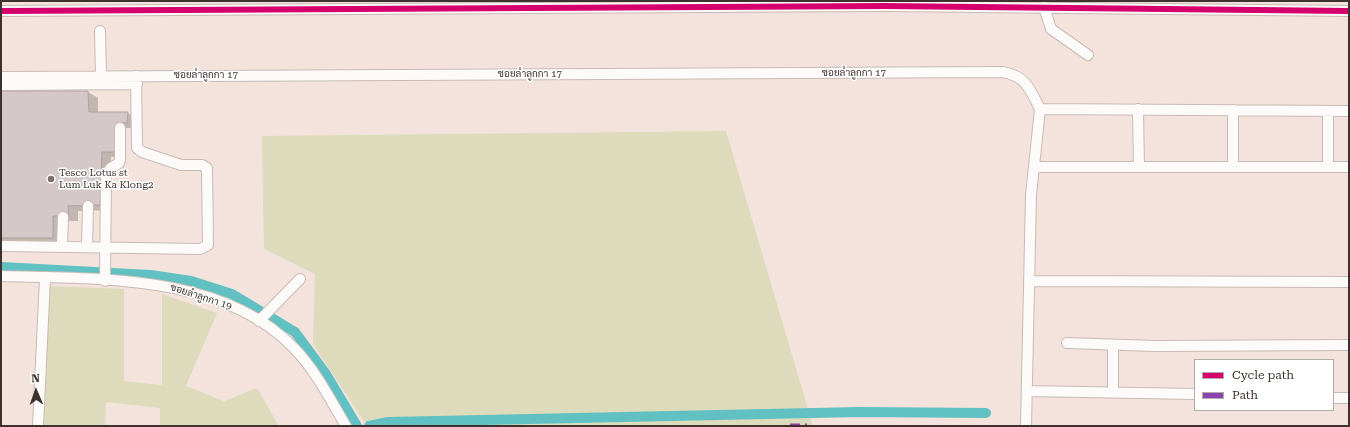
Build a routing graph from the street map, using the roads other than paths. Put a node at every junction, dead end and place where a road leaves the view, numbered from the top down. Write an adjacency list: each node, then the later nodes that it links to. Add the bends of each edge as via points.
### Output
1 (673, 4): 2 (street); 3 (street)
2 (716, 4): 4 (street)
3 (116, 6): 5 (street)
4 (1044, 7): 6 (street); 8 (street, via 1050,30)
5 (1, 11)
6 (1349, 11)
7 (100, 32): 10 (street)
8 (1088, 55)
9 (1, 76): 10 (street, ซอยลำลูกกา 17)
10 (101, 76): 11 (street, ซอยลำลูกกา 17)
11 (137, 80): 12 (street); 13 (street, ซอยลำลูกกา 17, via 1003,72 1018,75); 29 (street, via 137,148 181,165 206,167 208,242 206,247 200,249)
12 (1, 84)
13 (1040, 109): 14 (street); 19 (street)
14 (1138, 110): 15 (street); 20 (street)
15 (1233, 110): 16 (street); 21 (street)
16 (1328, 111): 17 (street); 22 (street)
17 (1349, 111)
18 (120, 128): 29 (street, via 120,163 106,174)
19 (1034, 167): 20 (street); 34 (street)
20 (1139, 167): 21 (street)
21 (1233, 167): 22 (street)
22 (1328, 167): 23 (street)
23 (1349, 167)
24 (88, 206): 28 (street)
25 (63, 217): 27 (street)
26 (1, 246): 27 (street)
27 (62, 246): 28 (street)
28 (87, 247): 29 (street)
29 (106, 251): 31 (street)
30 (1, 276): 32 (street, ซอยลำลูกกา 19)
31 (105, 277): 32 (street, ซอยลำลูกกา 19); 36 (street, ซอยลำลูกกา 19, via 190,292)
32 (45, 278): 45 (street)
33 (300, 279): 36 (street)
34 (1029, 281): 35 (street); 40 (street)
35 (1349, 282)
36 (261, 318): 46 (street, ซอยลำลูกกา 19, via 307,363)
37 (1067, 343): 38 (street)
38 (1113, 345): 39 (street); 41 (street)
39 (1349, 345)
40 (1027, 391): 41 (street); 47 (street)
41 (1113, 392): 42 (street)
42 (1194, 394)
43 (1334, 398): 44 (street)
44 (1349, 398)
45 (38, 426)
46 (346, 426)
47 (1026, 426)

